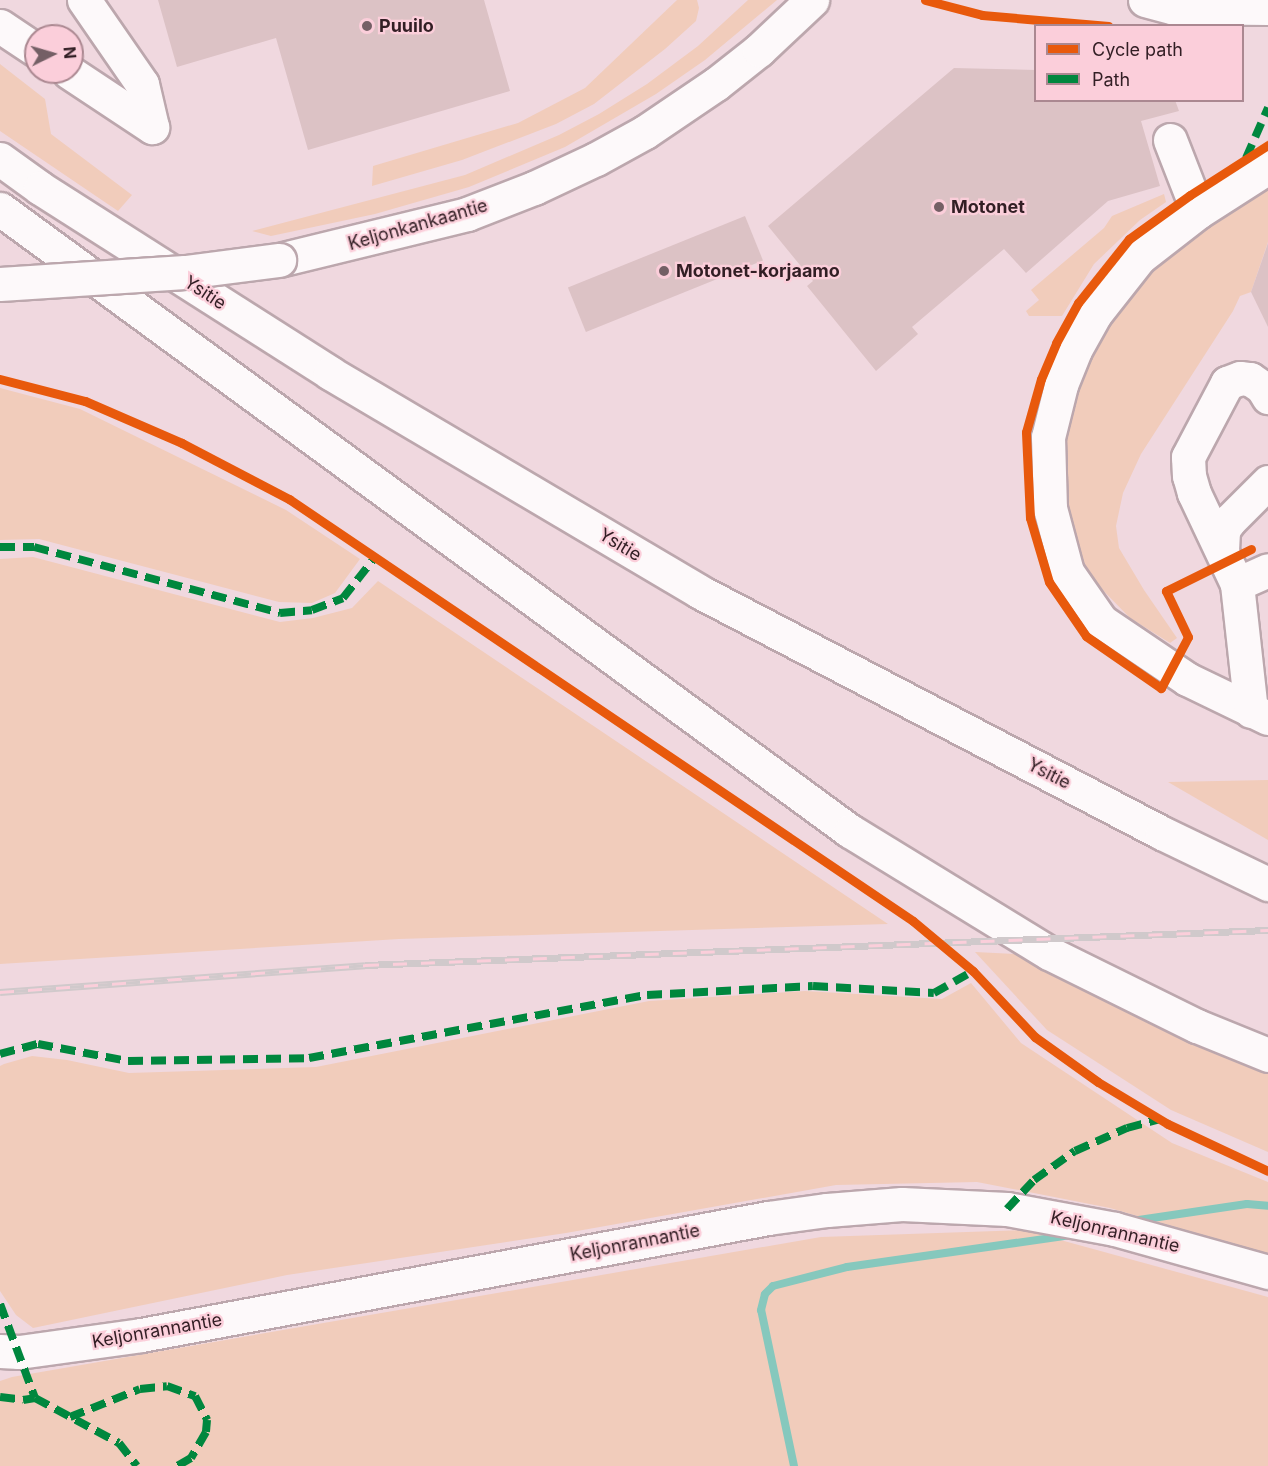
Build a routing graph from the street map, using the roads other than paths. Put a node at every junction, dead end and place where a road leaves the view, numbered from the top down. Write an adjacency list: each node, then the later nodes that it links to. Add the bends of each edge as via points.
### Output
1 (84, 0): 8 (main road, via 142,84 152,127)
2 (812, 0): 14 (main road, Keljonkankaantie, bridge, via 717,84 645,132 534,188 467,214 279,260 185,272)
3 (1145, 0): 4 (main road, via 1172,7)
4 (1235, 5): 5 (main road)
5 (1268, 8)
6 (0, 26): 7 (main road)
7 (24, 42)
8 (84, 82)
9 (1170, 140): 13 (main road)
10 (0, 159): 21 (main road, Ysitie, via 330,373 700,592 1161,833)
11 (1268, 167): 13 (main road)
12 (0, 209): 22 (main road, via 850,831 1050,953 1197,1026)
13 (1198, 212): 20 (main road, via 1139,258 1095,314 1076,350 1061,385 1048,438 1050,508 1067,572 1101,621 1187,679)
14 (0, 284)
15 (1268, 397): 17 (main road, via 1250,379 1227,383 1188,458 1194,493)
16 (1268, 482): 17 (main road, via 1229,521 1223,530)
17 (1222, 550): 19 (main road)
18 (1268, 570): 19 (main road)
19 (1237, 584): 20 (main road)
20 (1260, 714)
21 (1268, 884)
22 (1268, 1055)
23 (1268, 1272): 24 (main road, Keljonrannantie, via 1104,1227 1007,1209 902,1204 768,1218 141,1335 19,1352)
24 (0, 1351)

